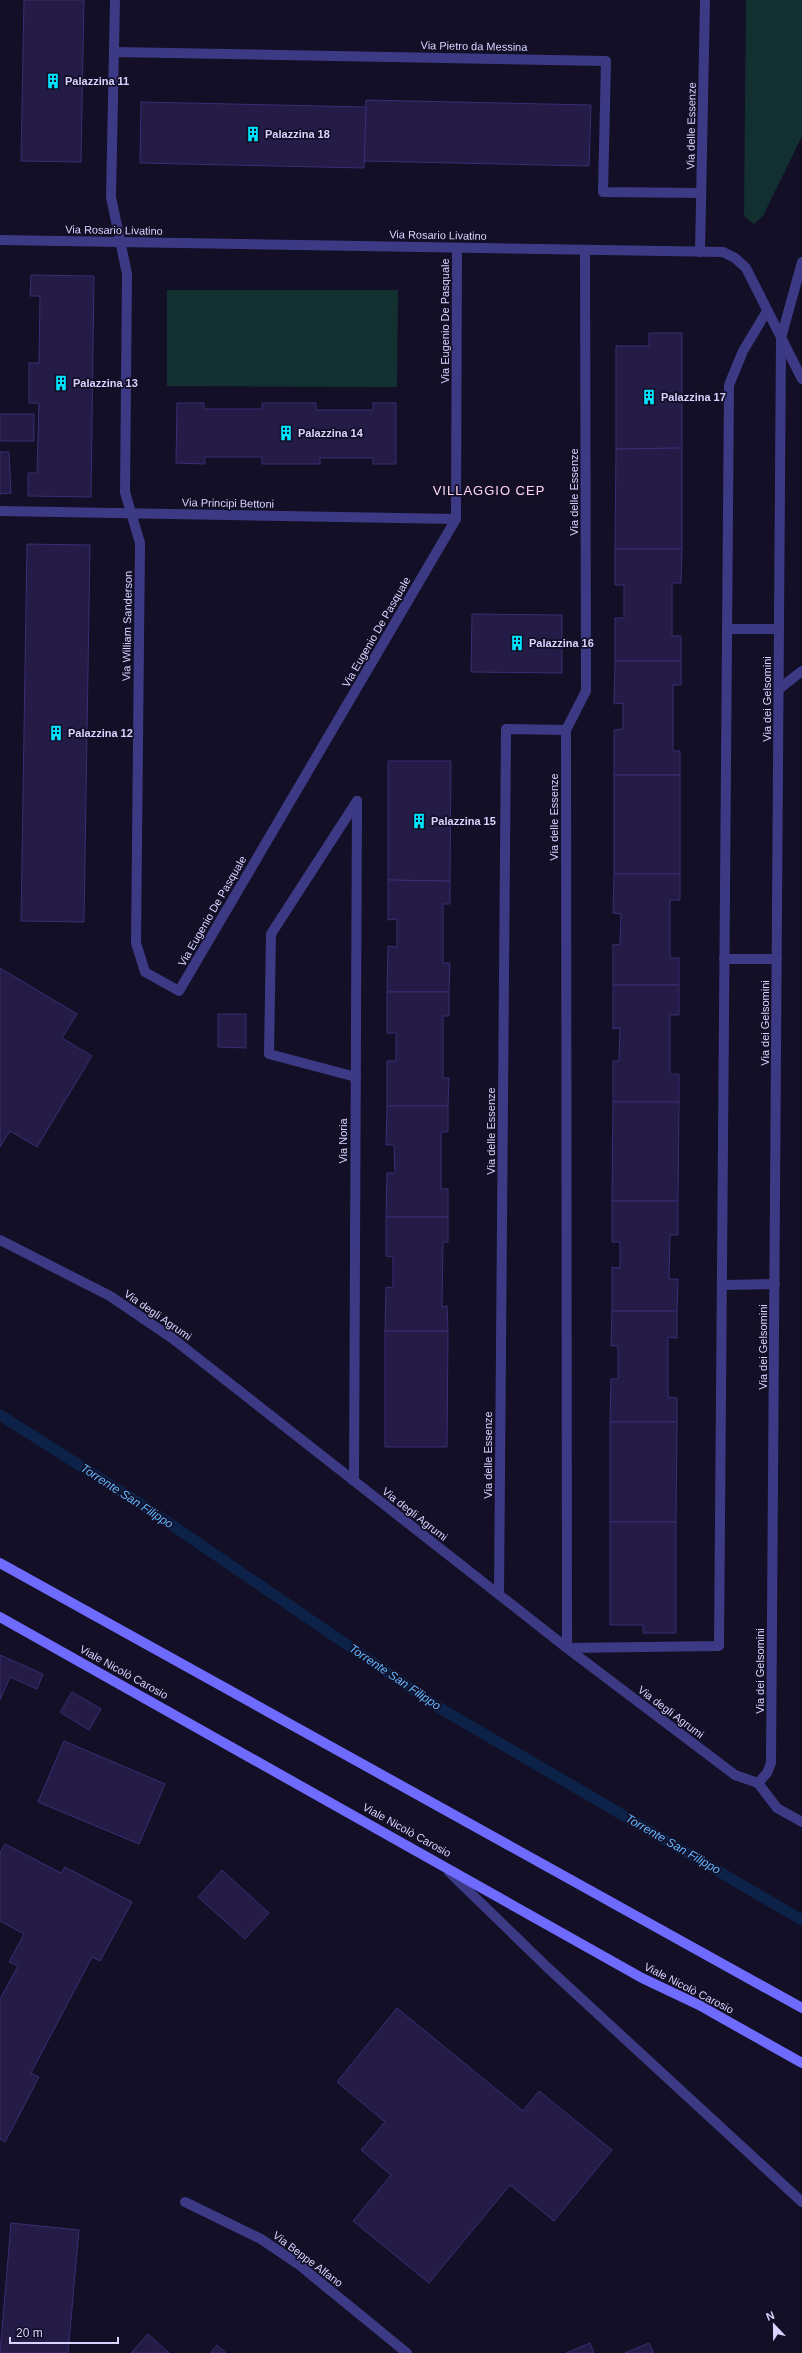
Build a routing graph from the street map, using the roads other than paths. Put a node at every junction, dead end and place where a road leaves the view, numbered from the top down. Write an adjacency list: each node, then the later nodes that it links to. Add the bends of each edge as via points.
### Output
1 (115, 0): 3 (street, Via William Sanderson)
2 (705, 0): 4 (street, Via delle Essenze)
3 (114, 52): 4 (street, Via Pietro da Messina, via 606,61 603,192); 6 (street, Via William Sanderson, via 111,197)
4 (701, 193): 9 (street, Via delle Essenze)
5 (0, 240): 6 (street, Via Rosario Livatino)
6 (120, 242): 7 (street, Via Rosario Livatino); 15 (street, Via William Sanderson, via 127,274 125,492)
7 (457, 248): 8 (street, Via Rosario Livatino); 16 (street, Via Eugenio De Pasquale)
8 (585, 250): 9 (street, Via Rosario Livatino); 21 (street, Via delle Essenze, via 586,691)
9 (700, 252): 11 (street, Via Rosario Livatino, via 723,252 735,258 746,268)
10 (802, 262): 12 (street, Via dei Gelsomini)
11 (767, 311): 12 (street, Via Rosario Livatino); 17 (street, via 743,351 729,385)
12 (781, 338): 13 (street, Via Rosario Livatino); 18 (street, Via dei Gelsomini)
13 (802, 379)
14 (0, 511): 15 (street, Via Principi Bettoni)
15 (132, 513): 16 (street, Via Principi Bettoni); 24 (street, Via William Sanderson, via 140,543 136,943 145,972)
16 (456, 519): 24 (street, Via Eugenio De Pasquale)
17 (727, 629): 18 (street); 23 (street)
18 (779, 629): 20 (street, Via dei Gelsomini)
19 (802, 671): 20 (street)
20 (779, 689): 22 (street, Via dei Gelsomini)
21 (566, 730): 31 (street, Via delle Essenze, via 506,729); 33 (street, Via delle Essenze)
22 (777, 959): 23 (street); 27 (street, Via dei Gelsomini)
23 (724, 960): 28 (street)
24 (179, 991)
25 (356, 1077): 25 (street, Via Noria, via 357,801 271,934 269,1054); 29 (street, Via Noria)
26 (0, 1240): 29 (street, Via degli Agrumi, via 110,1296 172,1338)
27 (775, 1284): 28 (street); 34 (street, Via dei Gelsomini, via 771,1763 767,1773)
28 (722, 1285): 33 (street, via 719,1646)
29 (354, 1481): 31 (street, Via degli Agrumi)
30 (0, 1563): 37 (main road)
31 (499, 1594): 33 (street, Via degli Agrumi)
32 (0, 1617): 36 (main road, Viale Nicolò Carosio)
33 (567, 1648): 34 (street, Via degli Agrumi, via 735,1775)
34 (758, 1783): 35 (street, via 777,1808)
35 (802, 1822)
36 (441, 1863): 38 (main road, Viale Nicolò Carosio, via 642,1978 699,2005); 40 (street, via 548,1968)
37 (802, 2008)
38 (802, 2063)
39 (184, 2202): 41 (street, Via Beppe Alfano, via 261,2239 298,2264)
40 (802, 2202)
41 (407, 2353)

